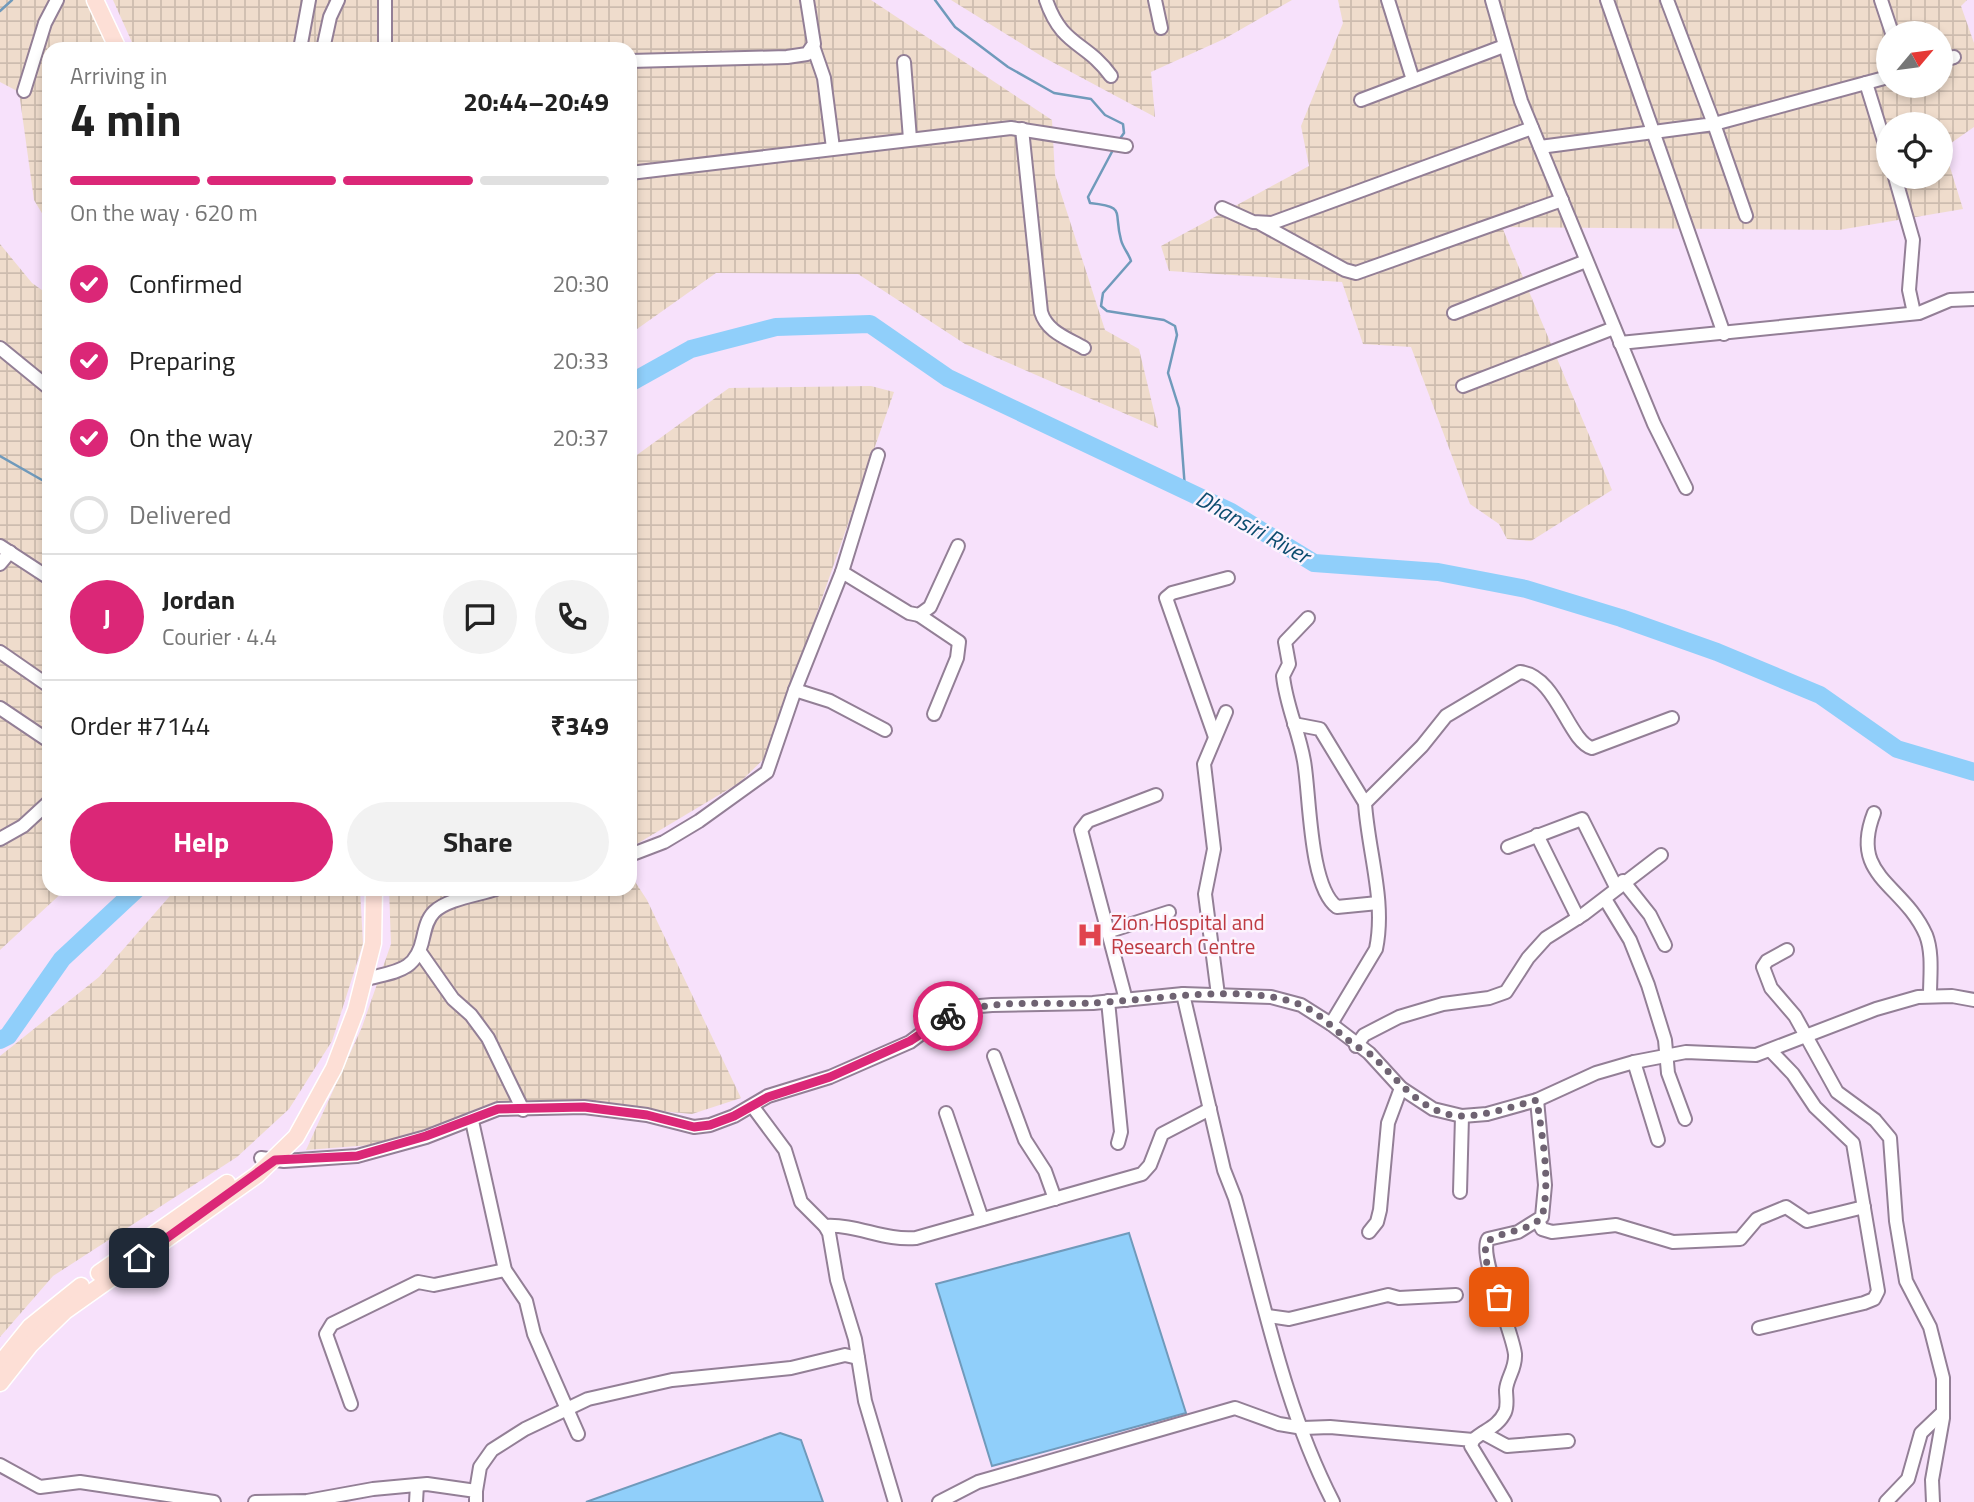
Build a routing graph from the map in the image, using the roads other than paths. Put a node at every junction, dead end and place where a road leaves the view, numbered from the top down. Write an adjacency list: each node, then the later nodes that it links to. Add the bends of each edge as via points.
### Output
1 (57, 0): 28 (street)
2 (94, 0): 16 (main road)
3 (309, 0): 17 (street)
4 (338, 0): 18 (street)
5 (385, 0): 19 (street)
6 (807, 0): 21 (street)
7 (1046, 0): 24 (street, via 1060,32 1093,54)
8 (1155, 0): 15 (street)
9 (1388, 0): 25 (street)
10 (1492, 0): 20 (street)
11 (1607, 0): 34 (street)
12 (1667, 0): 31 (street)
13 (1881, 0): 14 (street)
14 (1888, 21)
15 (1161, 28)
16 (115, 42)
17 (301, 42)
18 (325, 42)
19 (385, 42)
20 (1504, 46): 25 (street); 32 (street)
21 (814, 49): 22 (street, via 787,57); 38 (street, via 824,78)
22 (637, 61)
23 (904, 62): 35 (street)
24 (1111, 76)
25 (1413, 80): 29 (street)
26 (1876, 80): 27 (street)
27 (1866, 83): 30 (street); 31 (street)
28 (24, 91)
29 (1361, 100)
30 (1876, 115)
31 (1714, 124): 34 (street); 43 (street)
32 (1532, 128): 37 (street); 44 (street)
33 (1022, 129): 35 (street); 36 (street); 53 (street, via 1041,312 1054,331)
34 (1655, 133): 37 (street); 50 (street)
35 (910, 139): 38 (street)
36 (1126, 146)
37 (1540, 147): 41 (street)
38 (833, 148): 39 (street)
39 (637, 172)
40 (1898, 189): 48 (street, via 1913,240 1909,290)
41 (1562, 200): 44 (street, via 1356,272 1345,271); 45 (street)
42 (1222, 208): 44 (street)
43 (1746, 216)
44 (1261, 224)
45 (1586, 261): 47 (street); 49 (street)
46 (1974, 299): 48 (street, via 1950,300)
47 (1454, 313)
48 (1914, 313): 50 (street)
49 (1614, 328): 51 (street); 55 (street)
50 (1724, 334): 51 (street)
51 (1620, 343): 57 (street)
52 (0, 348): 54 (street)
53 (1084, 348)
54 (42, 382)
55 (1463, 386)
56 (878, 454): 61 (street)
57 (1686, 488)
58 (958, 546): 64 (street, via 930,607)
59 (5, 549): 60 (street); 62 (street)
60 (0, 564)
61 (842, 572): 64 (street); 68 (street)
62 (42, 573)
63 (1228, 578): 76 (street, via 1166,598)
64 (919, 615): 71 (street, via 956,637 960,648)
65 (1308, 618): 73 (street, via 1285,642 1289,664 1283,676 1284,691)
66 (0, 652): 67 (street)
67 (42, 681)
68 (795, 691): 74 (street, via 830,701); 84 (street, via 766,772 687,828)
69 (0, 708): 75 (street)
70 (1226, 712): 76 (street)
71 (934, 714)
72 (1672, 718): 78 (street, via 1591,748 1581,742 1550,693 1520,671 1446,716)
73 (1294, 724): 78 (street, via 1320,729); 90 (street, via 1304,760 1318,867 1329,900 1341,908)
74 (886, 730)
75 (42, 736)
76 (1214, 737): 99 (street, via 1204,764 1214,849 1205,894)
77 (1156, 795): 93 (street, via 1088,821 1081,830)
78 (1365, 803): 90 (street)
79 (42, 808): 82 (street)
80 (1874, 813): 100 (street, via 1866,853 1925,933)
81 (1537, 835): 83 (street); 86 (street, via 1582,820); 92 (street)
82 (0, 839)
83 (1508, 847)
84 (637, 852)
85 (1661, 855): 86 (street)
86 (1620, 884): 89 (street); 94 (street, via 1650,915)
87 (374, 896): 97 (main road, via 373,943)
88 (476, 896): 96 (street, via 434,911 426,923)
89 (1605, 899): 92 (street); 108 (street, via 1641,964 1665,1040)
90 (1378, 903): 104 (street, via 1376,949)
91 (1169, 912): 93 (street)
92 (1578, 918): 106 (street, via 1536,948 1506,992 1399,1017 1364,1035)
93 (1110, 931): 101 (street)
94 (1665, 945)
95 (1787, 950): 105 (street, via 1763,967 1775,994)
96 (420, 952): 97 (street, via 405,968); 115 (street, via 488,1038)
97 (366, 979): 122 (main road, via 339,1049)
98 (1183, 994): 99 (street); 101 (street); 114 (street)
99 (1218, 995): 104 (street, via 1271,997 1301,1005)
100 (1930, 995): 102 (street); 105 (street, via 1876,1009)
101 (1126, 1000): 103 (street)
102 (1974, 1000)
103 (1108, 1001): 113 (street, via 968,1007 942,1018 910,1041); 121 (street, via 1121,1132)
104 (1331, 1024): 106 (street)
105 (1805, 1036): 107 (street); 139 (street, via 1837,1092 1875,1120 1890,1139 1906,1281 1938,1349)
106 (1356, 1046): 111 (street, via 1369,1052)
107 (1775, 1049): 108 (street, via 1756,1055); 125 (street, via 1815,1107 1853,1143)
108 (1665, 1055): 110 (street); 118 (street)
109 (995, 1056): 124 (street, via 1025,1140 1045,1171)
110 (1634, 1062): 112 (street, via 1596,1073); 120 (street)
111 (1401, 1088): 117 (street, via 1433,1108); 129 (street, via 1388,1123 1380,1210)
112 (1537, 1100): 117 (street); 127 (street, via 1545,1185 1544,1210)
113 (752, 1107): 115 (street, via 694,1127 584,1107); 128 (street, via 785,1150 801,1202)
114 (1210, 1109): 124 (street, via 1162,1134 1150,1166 1142,1174); 132 (street)
115 (523, 1110): 119 (street, via 498,1109)
116 (946, 1113): 126 (street)
117 (1462, 1116): 123 (street)
118 (1685, 1119)
119 (472, 1121): 122 (street, via 357,1156); 130 (street)
120 (1658, 1140)
121 (1118, 1143)
122 (268, 1159): 135 (main road, via 62,1299 30,1327); 136 (main road, via 65,1311)
123 (1460, 1192)
124 (1055, 1199): 126 (street)
125 (1864, 1206): 127 (street, via 1807,1221 1786,1207 1757,1219 1740,1239 1674,1242 1616,1226 1552,1233); 133 (street, via 1878,1291 1874,1299)
126 (982, 1219): 128 (street, via 899,1240 851,1227)
127 (1538, 1222): 142 (street, via 1494,1237 1485,1245 1515,1364 1507,1384 1505,1412)
128 (825, 1226): 134 (street)
129 (1369, 1232)
130 (505, 1270): 137 (street, via 434,1285 418,1282 331,1324 327,1329 329,1346); 138 (street, via 526,1301 534,1334)
131 (1456, 1295): 132 (street, via 1388,1295 1289,1319)
132 (1268, 1316): 140 (street, via 1289,1395)
133 (1759, 1328)
134 (858, 1358): 138 (street, via 845,1355 791,1368 671,1380 613,1392); 150 (street, via 865,1401)
135 (0, 1364)
136 (0, 1383)
137 (351, 1404)
138 (566, 1409): 141 (street); 146 (street, via 492,1450 480,1467)
139 (1943, 1412): 154 (street, via 1921,1433 1908,1479); 155 (street)
140 (1303, 1428): 142 (street); 151 (street, via 1235,1408 978,1482); 152 (street)
141 (578, 1434)
142 (1478, 1437): 143 (street, via 1507,1446); 153 (street, via 1471,1446)
143 (1568, 1441)
144 (0, 1465): 147 (street, via 40,1486 80,1482)
145 (417, 1485): 146 (street); 148 (street, via 307,1501); 149 (street)
146 (476, 1496)
147 (214, 1502)
148 (255, 1502)
149 (416, 1502)
150 (895, 1502)
151 (939, 1502)
152 (1333, 1502)
153 (1505, 1502)
154 (1886, 1502)
155 (1933, 1502)

